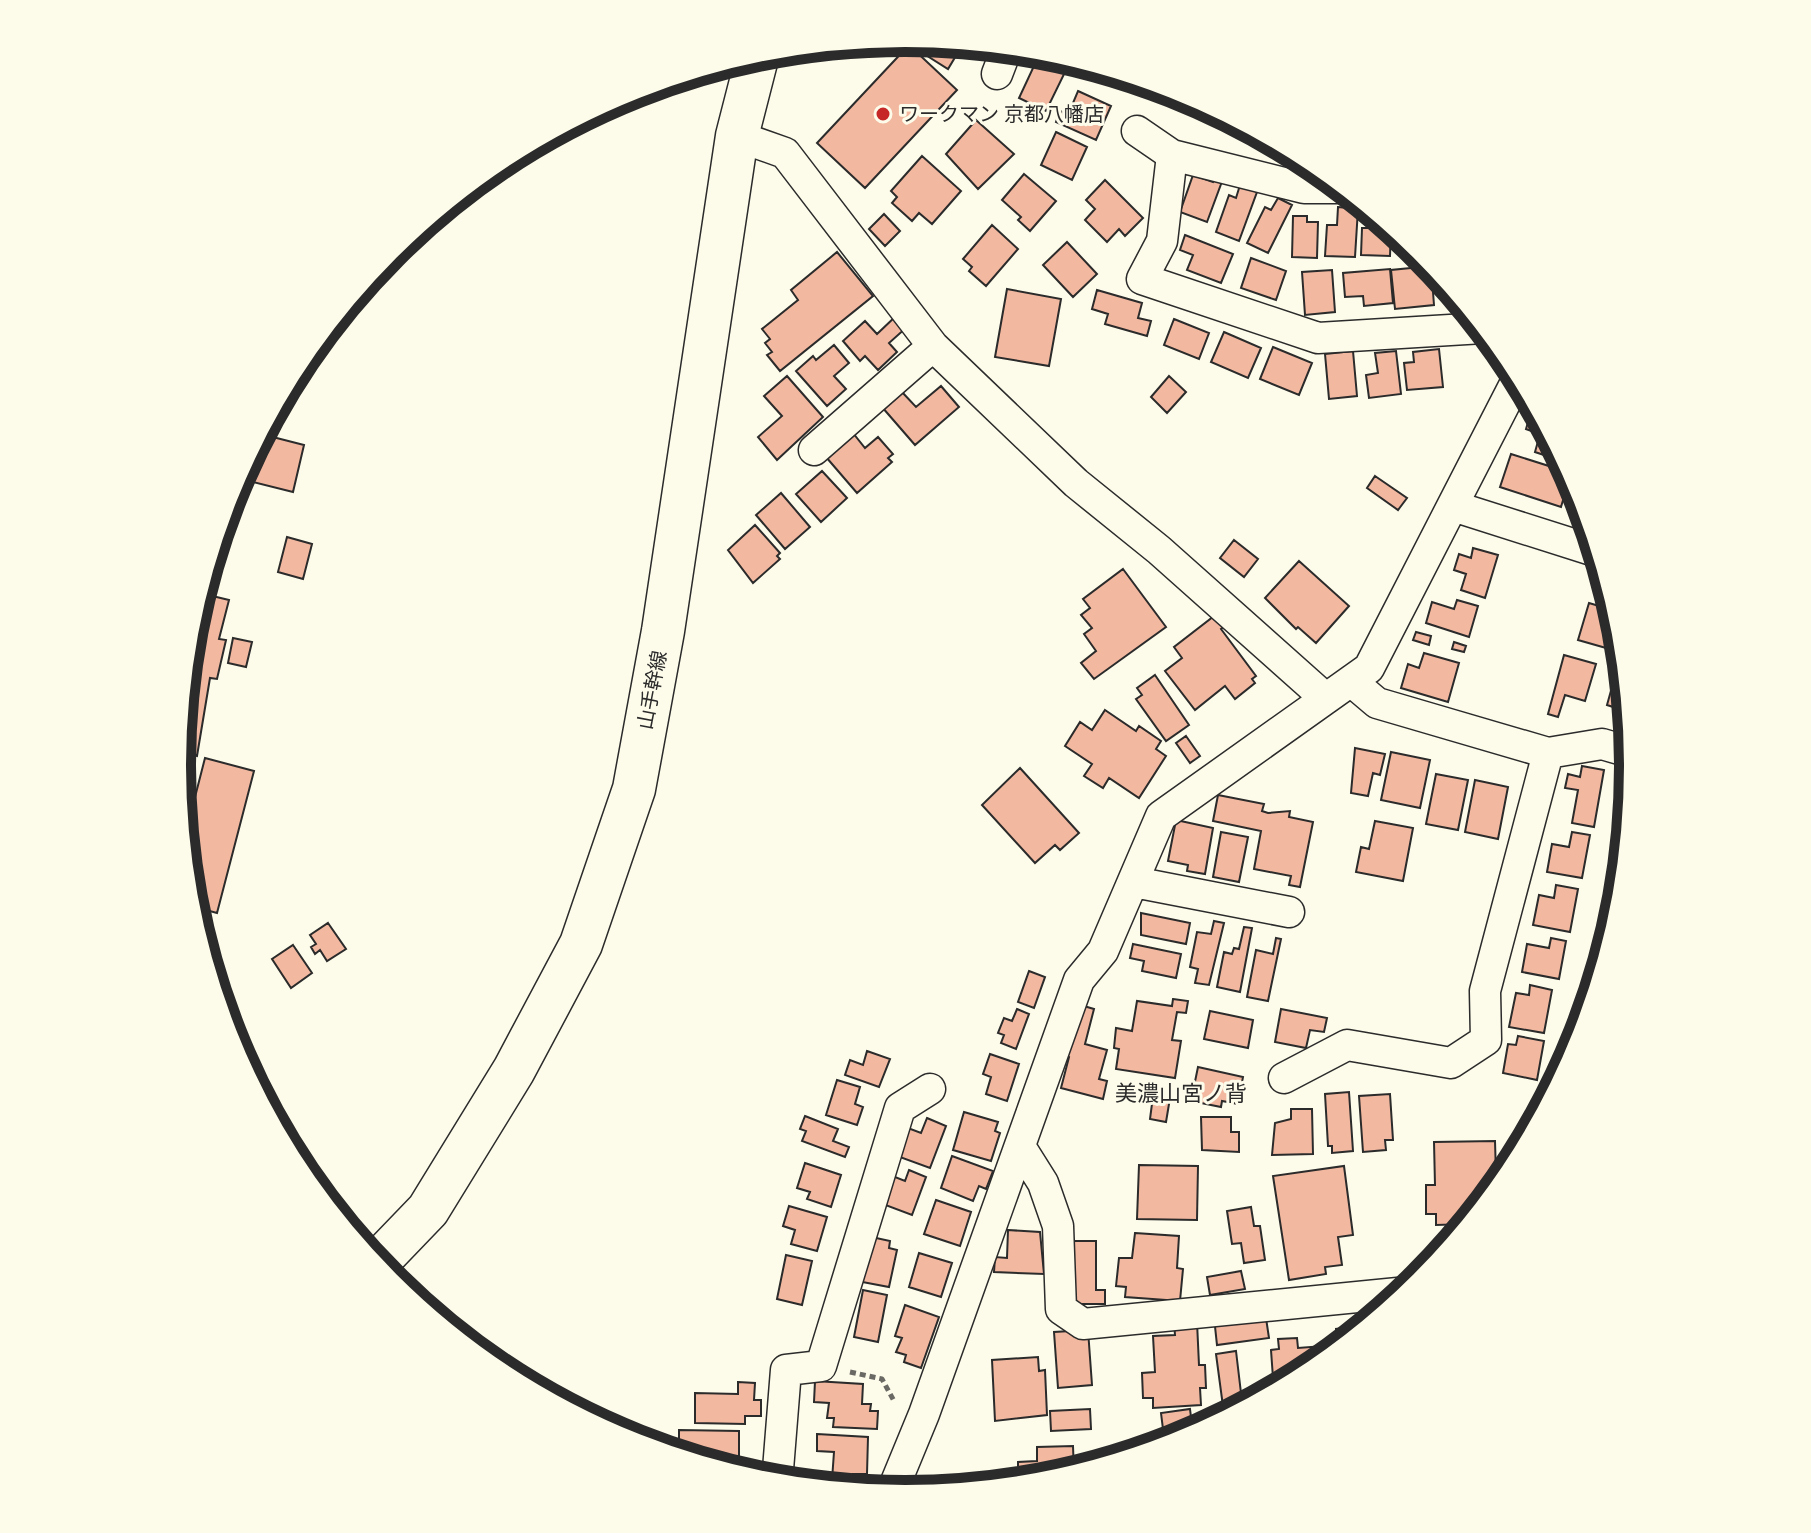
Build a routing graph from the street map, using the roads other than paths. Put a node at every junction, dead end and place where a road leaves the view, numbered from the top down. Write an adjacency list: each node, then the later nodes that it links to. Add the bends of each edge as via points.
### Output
1 (754, 69): 3 (main road, 山手幹線)
2 (1137, 131): 4 (street)
3 (737, 136): 7 (street, via 785,153); 21 (main road, 山手幹線, via 663,631 634,789 581,944 514,1070 428,1210)
4 (1172, 155): 5 (street, via 1304,188); 6 (street, via 1162,241 1142,279 1318,338)
5 (1324, 188)
6 (1470, 329)
7 (933, 346): 9 (street); 13 (street, via 1076,483)
8 (1512, 390): 10 (street)
9 (814, 450)
10 (1453, 506): 11 (street); 12 (street, via 1369,668)
11 (1585, 548)
12 (1351, 681): 13 (street); 15 (street, via 1377,703)
13 (1324, 697): 16 (street, via 1161,816)
14 (1619, 749): 15 (street, via 1602,744)
15 (1548, 753): 18 (street, via 1485,991 1486,1040 1451,1063 1347,1045)
16 (1134, 882): 17 (street); 20 (street, via 1103,951 1079,980)
17 (1289, 912)
18 (1284, 1078)
19 (930, 1089): 23 (street, via 900,1108 821,1366 786,1370)
20 (1021, 1148): 22 (street, via 1043,1183 1058,1226 1061,1309 1083,1324); 24 (street)
21 (384, 1255)
22 (1388, 1294)
23 (778, 1469)
24 (896, 1481)

